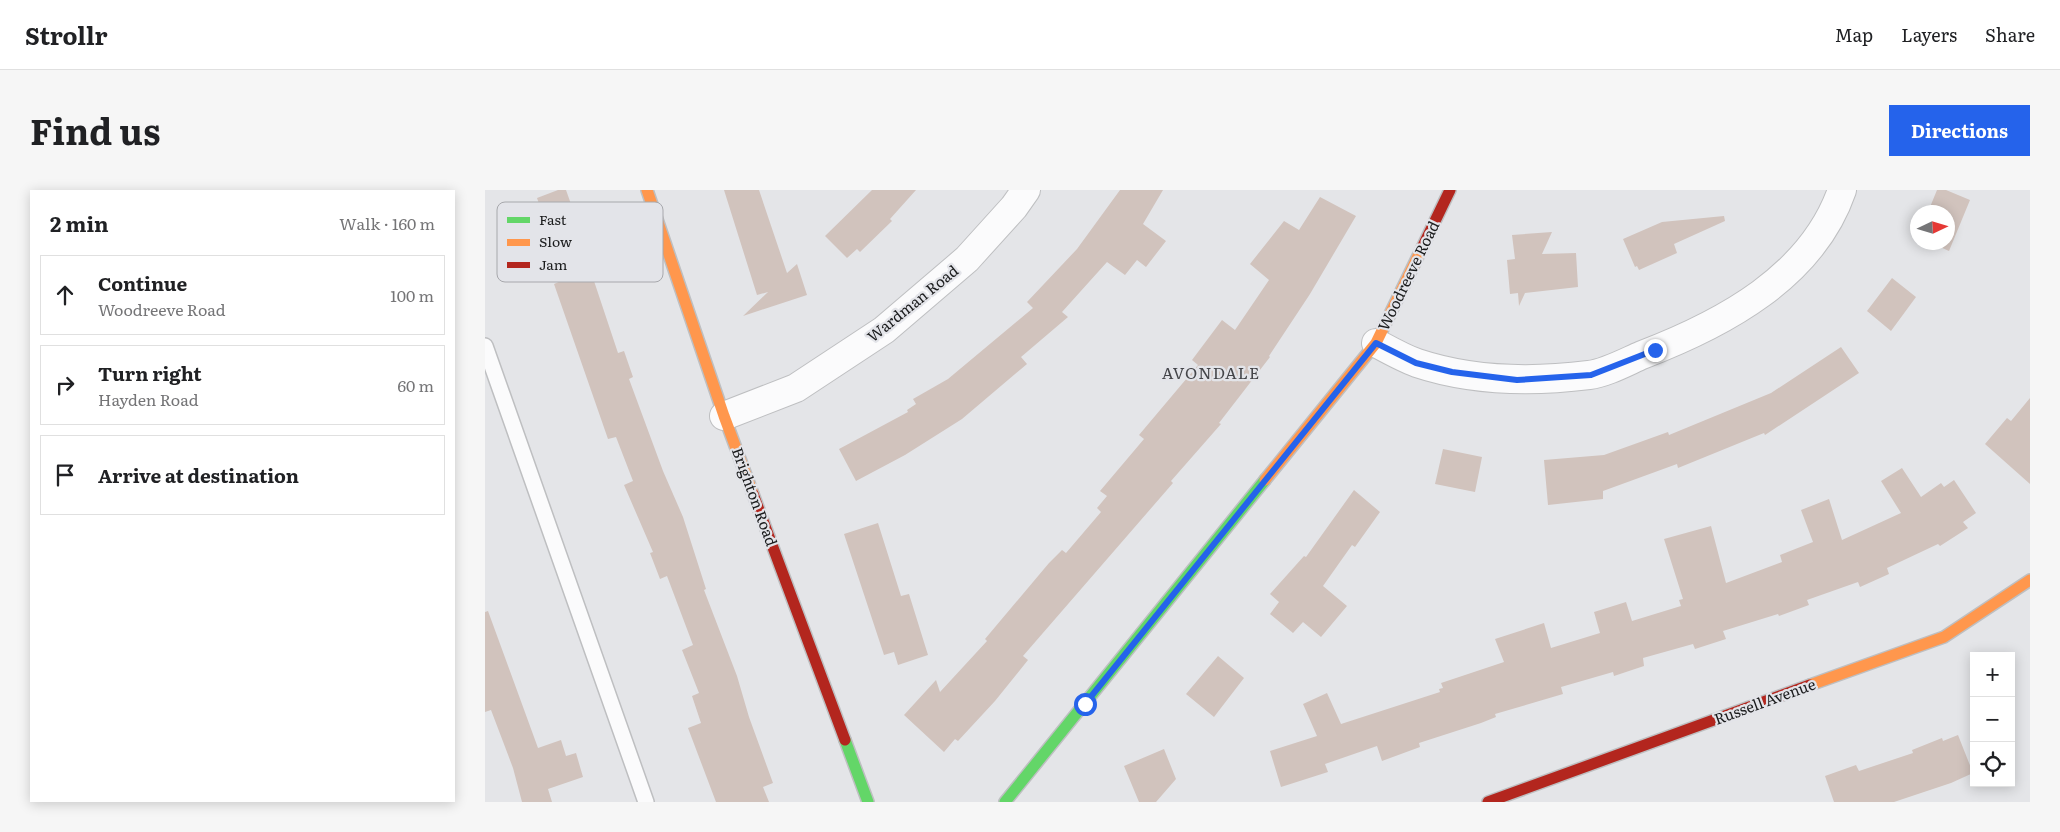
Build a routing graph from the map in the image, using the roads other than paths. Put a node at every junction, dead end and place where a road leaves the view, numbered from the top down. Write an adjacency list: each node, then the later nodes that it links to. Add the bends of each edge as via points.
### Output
1 (647, 190): 5 (street, Brighton Road)
2 (1027, 190): 9 (street, Wardman Road, via 967,259 884,330 795,388)
3 (1450, 190): 7 (street, Woodreeve Road)
4 (1842, 190): 7 (street, via 1834,213 1790,271 1725,318 1591,375 1517,380 1452,372 1416,363)
5 (651, 202)
6 (663, 237): 9 (street, Brighton Road)
7 (1376, 343): 13 (street, Woodreeve Road)
8 (485, 346): 11 (lane)
9 (724, 416): 12 (street, Brighton Road)
10 (2030, 580): 14 (street, Russell Avenue, via 1944,637)
11 (646, 802)
12 (868, 802)
13 (1005, 802)
14 (1488, 802)

